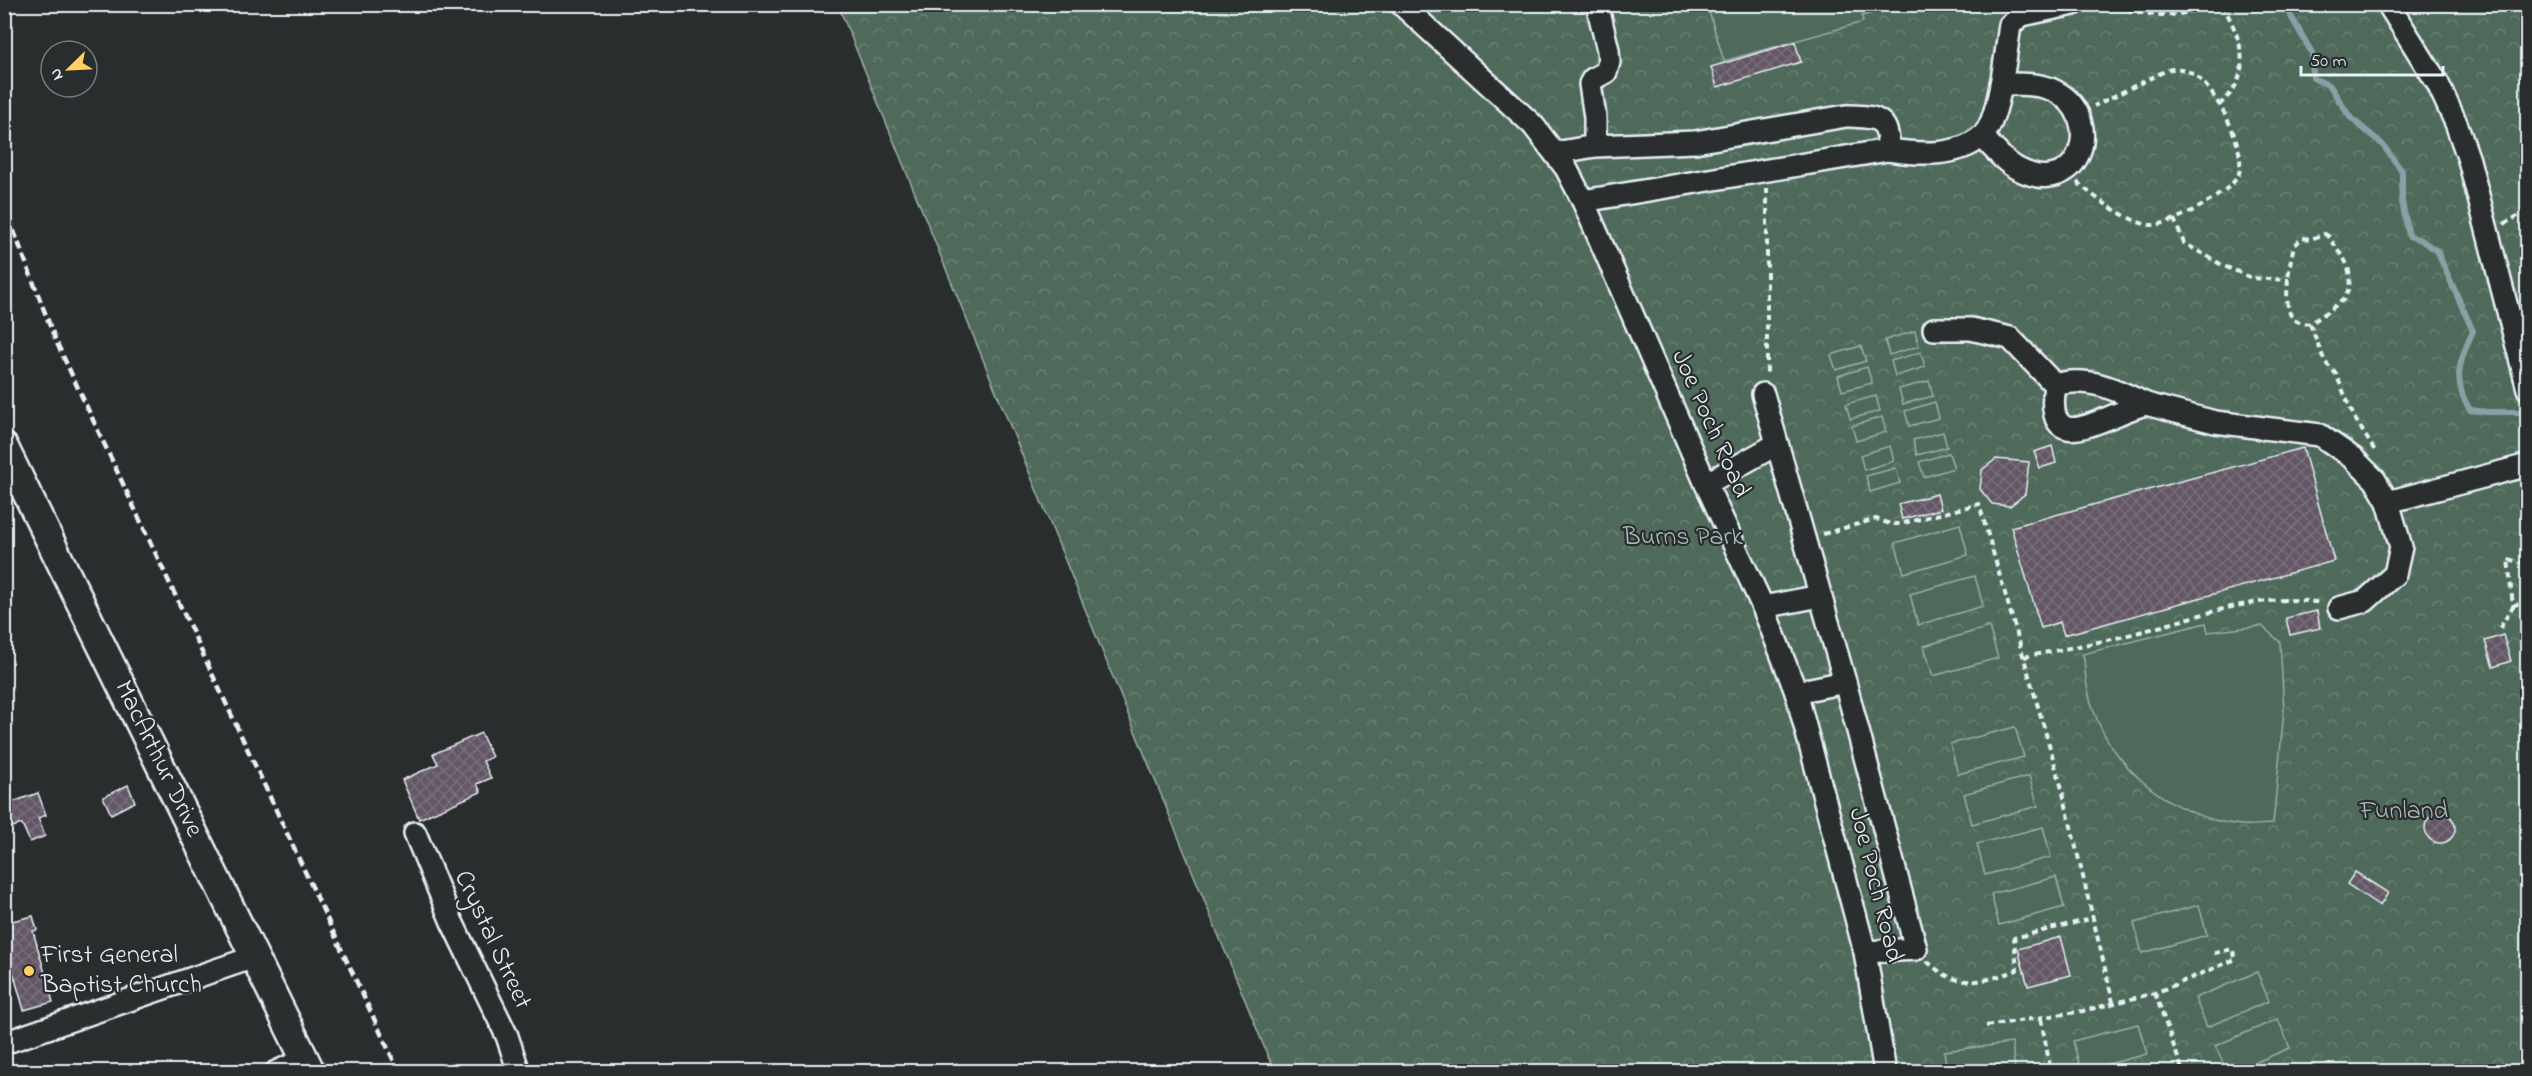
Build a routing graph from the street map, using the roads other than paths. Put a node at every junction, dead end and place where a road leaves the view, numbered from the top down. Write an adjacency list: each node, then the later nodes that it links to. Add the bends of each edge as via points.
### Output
1 (1401, 4): 9 (street, Joe Poch Road, via 1533,125)
2 (1597, 4): 7 (street, via 1610,62 1606,72 1590,84)
3 (2073, 4): 5 (street, via 2022,15 2010,25)
4 (2388, 4): 13 (street, via 2438,84 2456,123)
5 (2001, 84): 6 (street, via 1994,114); 6 (street, via 2042,86 2065,97 2077,115 2083,145 2066,171 2049,177 2011,165)
6 (1982, 136): 8 (street, via 1944,152)
7 (1594, 146): 8 (street, via 1695,142 1846,116 1867,116 1880,120 1889,134); 9 (street)
8 (1888, 150): 10 (street)
9 (1555, 153): 10 (street, Joe Poch Road)
10 (1583, 201): 19 (street, Joe Poch Road)
11 (1934, 329): 12 (street, via 1971,329 2010,338)
12 (2055, 385): 15 (street, via 2085,381); 15 (street, via 2055,419 2065,429 2082,427)
13 (2528, 389)
14 (1763, 394): 16 (street)
15 (2146, 404): 20 (street, via 2215,422 2320,435 2353,458 2375,480)
16 (1777, 444): 19 (street); 21 (street)
17 (4, 447): 28 (main road, MacArthur Drive)
18 (2528, 465): 20 (street)
19 (1706, 484): 22 (street, Joe Poch Road)
20 (2388, 502): 23 (street, via 2401,547 2395,574 2365,601)
21 (1820, 596): 22 (street); 24 (street)
22 (1763, 607): 25 (street, Joe Poch Road)
23 (2339, 608)
24 (1845, 682): 25 (street); 27 (street, via 1916,949)
25 (1796, 693): 27 (street, Joe Poch Road)
26 (415, 833): 32 (street, Crystal Street, via 452,922 507,1036)
27 (1865, 952): 33 (street, Joe Poch Road)
28 (255, 957): 29 (street); 30 (main road, MacArthur Drive)
29 (4, 1043)
30 (308, 1065): 31 (street)
31 (276, 1071)
32 (519, 1071)
33 (1885, 1071)

